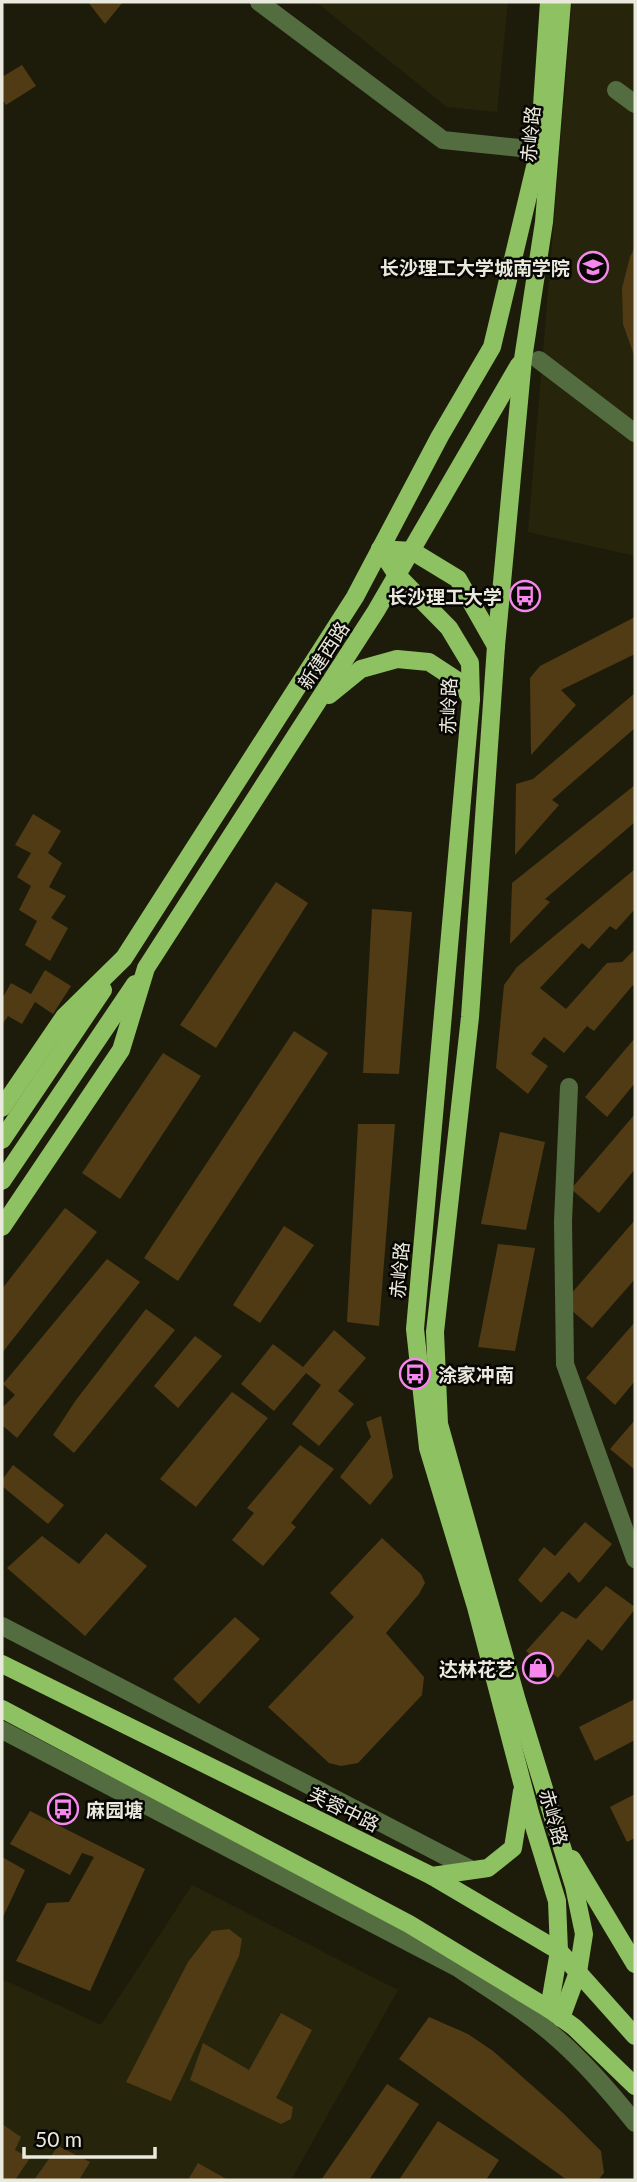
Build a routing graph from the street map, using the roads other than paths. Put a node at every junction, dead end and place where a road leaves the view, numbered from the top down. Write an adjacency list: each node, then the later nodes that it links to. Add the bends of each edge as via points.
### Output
1 (259, 2): 6 (street, via 443,140)
2 (549, 2): 6 (main road, 赤岭路)
3 (562, 2): 7 (main road, 赤岭路)
4 (616, 90): 5 (street)
5 (635, 104)
6 (539, 150): 10 (main road, 赤岭路, via 492,347)
7 (531, 359): 8 (street); 9 (main road, 新建西路); 12 (main road, 赤岭路)
8 (635, 433)
9 (411, 551): 10 (main road); 11 (main road, 新建西路); 12 (main road, via 458,579)
10 (377, 555): 11 (main road, 赤岭路); 15 (main road, 新建西路, via 355,597)
11 (397, 575): 13 (main road, 赤岭路, via 449,628 470,663); 14 (main road, 新建西路)
12 (496, 646): 28 (main road, 赤岭路, via 470,1017 435,1332 438,1410)
13 (471, 699): 14 (main road, via 461,682 429,662 397,659 361,669); 27 (main road, 赤岭路, via 415,1329 428,1448)
14 (315, 705): 16 (main road, 新建西路)
15 (124, 958): 18 (main road, 新建西路, via 64,1017); 19 (main road, 新建西路)
16 (146, 968): 20 (main road, 新建西路); 21 (main road, 新建西路, via 121,1050)
17 (569, 1087): 22 (street, via 563,1221 565,1364)
18 (2, 1108)
19 (2, 1140)
20 (2, 1181)
21 (2, 1227)
22 (635, 1559)
23 (2, 1626): 29 (street)
24 (2, 1664): 30 (main road, 芙蓉中路)
25 (2, 1709): 34 (main road, via 409,1924)
26 (2, 1730): 37 (street, via 458,1968 558,2039)
27 (523, 1784): 29 (main road, via 513,1848 488,1868); 31 (main road, 赤岭路, via 557,1901)
28 (559, 1838): 32 (main road, 赤岭路); 33 (main road, 赤岭路, via 584,1934)
29 (472, 1870): 30 (main road)
30 (432, 1876): 31 (main road, 芙蓉中路)
31 (559, 1951): 33 (main road, 芙蓉中路); 34 (main road, 赤岭路)
32 (635, 1964)
33 (578, 1972): 34 (main road, 赤岭路); 35 (main road, 芙蓉中路)
34 (555, 2013): 36 (main road)
35 (635, 2036)
36 (635, 2086)
37 (635, 2123)

